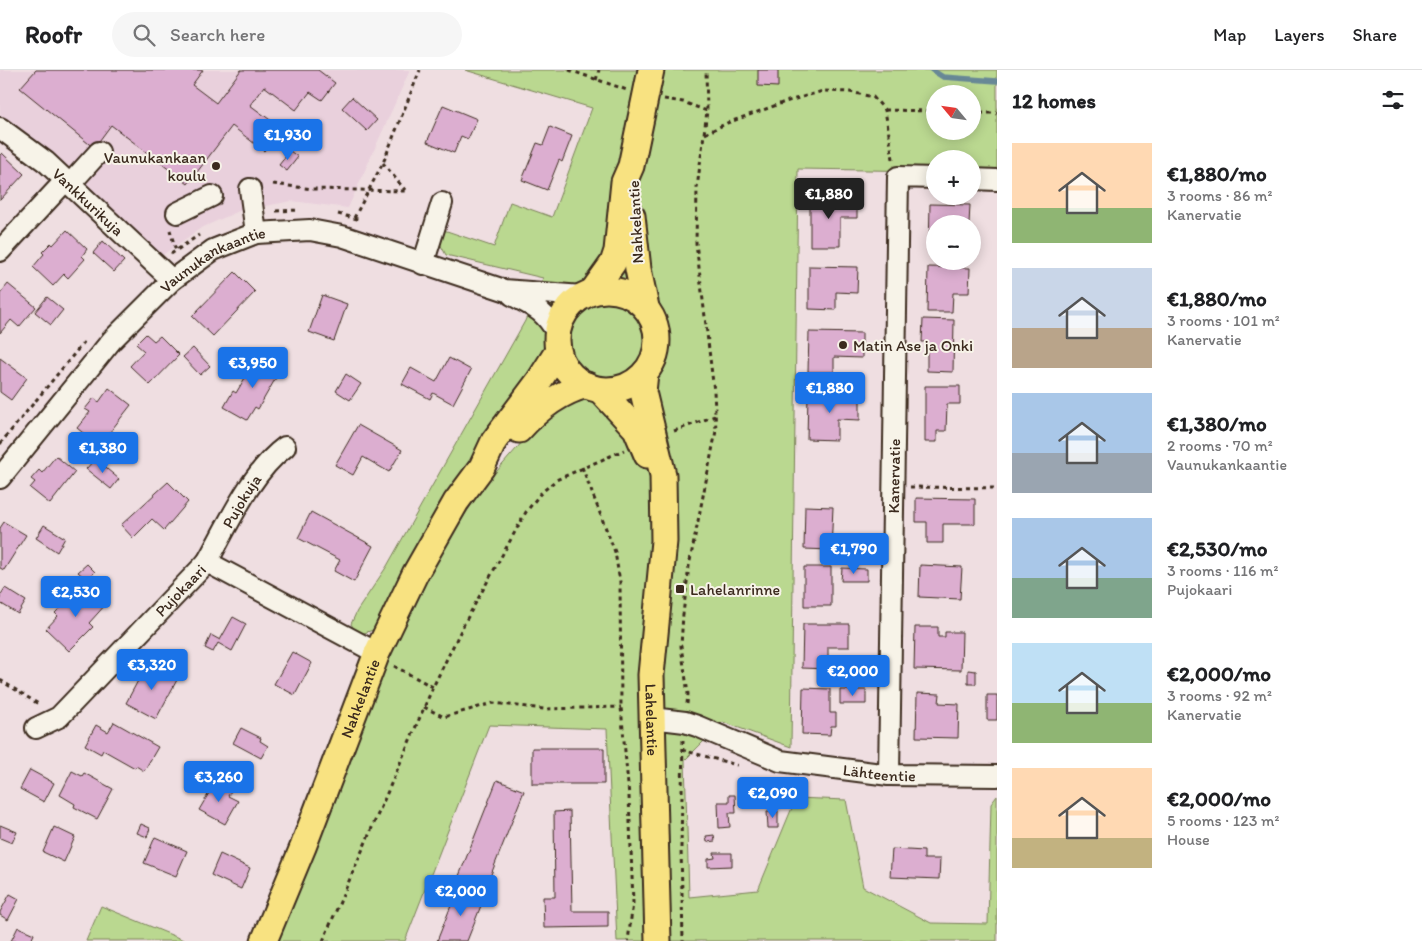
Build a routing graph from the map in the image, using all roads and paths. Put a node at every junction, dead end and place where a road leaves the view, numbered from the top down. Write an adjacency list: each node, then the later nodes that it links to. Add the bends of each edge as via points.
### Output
1 (420, 70): 17 (path)
2 (569, 70): 6 (path)
3 (599, 70): 6 (path)
4 (652, 70): 18 (main road, Nahkelantie)
5 (706, 70): 10 (path)
6 (596, 80): 7 (path)
7 (632, 92)
8 (660, 99): 10 (path, via 683,102)
9 (885, 110): 11 (path); 15 (path, via 872,97 823,91 727,123); 19 (path)
10 (707, 111): 15 (path)
11 (926, 112)
12 (981, 113): 13 (path)
13 (997, 113)
14 (0, 128): 23 (street, Vankkurikuja)
15 (705, 134): 41 (path, via 698,188 696,243)
16 (99, 152): 23 (street)
17 (383, 164): 26 (path); 26 (path, via 405,191)
18 (631, 166): 36 (main road, Nahkelantie, via 624,182 616,251 609,269); 37 (main road, Nahkelantie, via 635,252)
19 (898, 177): 20 (street); 50 (street, Kanervatie)
20 (926, 178)
21 (981, 179): 22 (street)
22 (997, 180)
23 (68, 182): 32 (street); 34 (street, Vankkurikuja)
24 (273, 184): 26 (path)
25 (250, 189): 31 (street)
26 (369, 192): 30 (path)
27 (212, 196): 29 (street)
28 (442, 203): 33 (street)
29 (177, 213): 34 (path, via 170,228)
30 (354, 218)
31 (256, 233): 33 (street, Vaunukankaantie, via 310,230 342,236); 34 (street, Vaunukankaantie, via 213,250)
32 (0, 251)
33 (422, 264): 35 (street, Vaunukankaantie)
34 (177, 275): 49 (street, Vaunukankaantie, via 112,340)
35 (504, 290): 36 (street, Vaunukankaantie); 38 (street, Vaunukankaantie, via 539,308 549,318)
36 (588, 294): 37 (main road, via 608,290 627,293); 38 (main road, via 563,316)
37 (646, 307): 39 (main road, via 657,330 658,345)
38 (558, 342): 40 (main road, via 571,375); 47 (main road, Nahkelantie, via 540,381 494,441)
39 (646, 373): 40 (main road, via 630,385 610,390); 52 (main road, Lahelantie, via 642,392 663,475)
40 (593, 388): 47 (main road, Nahkelantie, via 574,388 551,400); 52 (main road, Lahelantie, via 622,410 636,429)
41 (715, 416): 43 (path); 61 (path, via 714,445 688,566 683,614 681,646 688,694)
42 (10, 432): 44 (path)
43 (673, 432)
44 (0, 444)
45 (285, 447): 53 (street, Pujokuja, via 271,458)
46 (632, 447): 48 (path)
47 (482, 467): 54 (main road, Nahkelantie, via 430,546)
48 (582, 467): 56 (path, via 556,480 526,512); 58 (path, via 615,552 620,582)
49 (0, 478)
50 (894, 486): 51 (path); 63 (street, Kanervatie)
51 (997, 488)
52 (662, 500): 60 (main road, Lahelantie, via 664,541 652,646)
53 (207, 562): 54 (street, Pujokaari); 59 (street, Pujokaari)
54 (384, 659): 56 (path); 65 (main road, Nahkelantie)
55 (0, 680): 59 (path)
56 (433, 687): 57 (path)
57 (424, 707): 58 (path, via 444,717 494,703 544,709); 66 (path)
58 (621, 707): 67 (path, via 633,903)
59 (59, 717): 62 (street, Pujokaari)
60 (652, 718): 61 (street, Lähteentie); 68 (main road, Lahelantie)
61 (685, 722): 63 (street, Lähteentie, via 780,761); 69 (path, via 681,847)
62 (36, 728)
63 (889, 775): 64 (street, Lähteentie)
64 (997, 776)
65 (264, 941)
66 (324, 941)
67 (628, 941)
68 (658, 941)
69 (683, 941)

